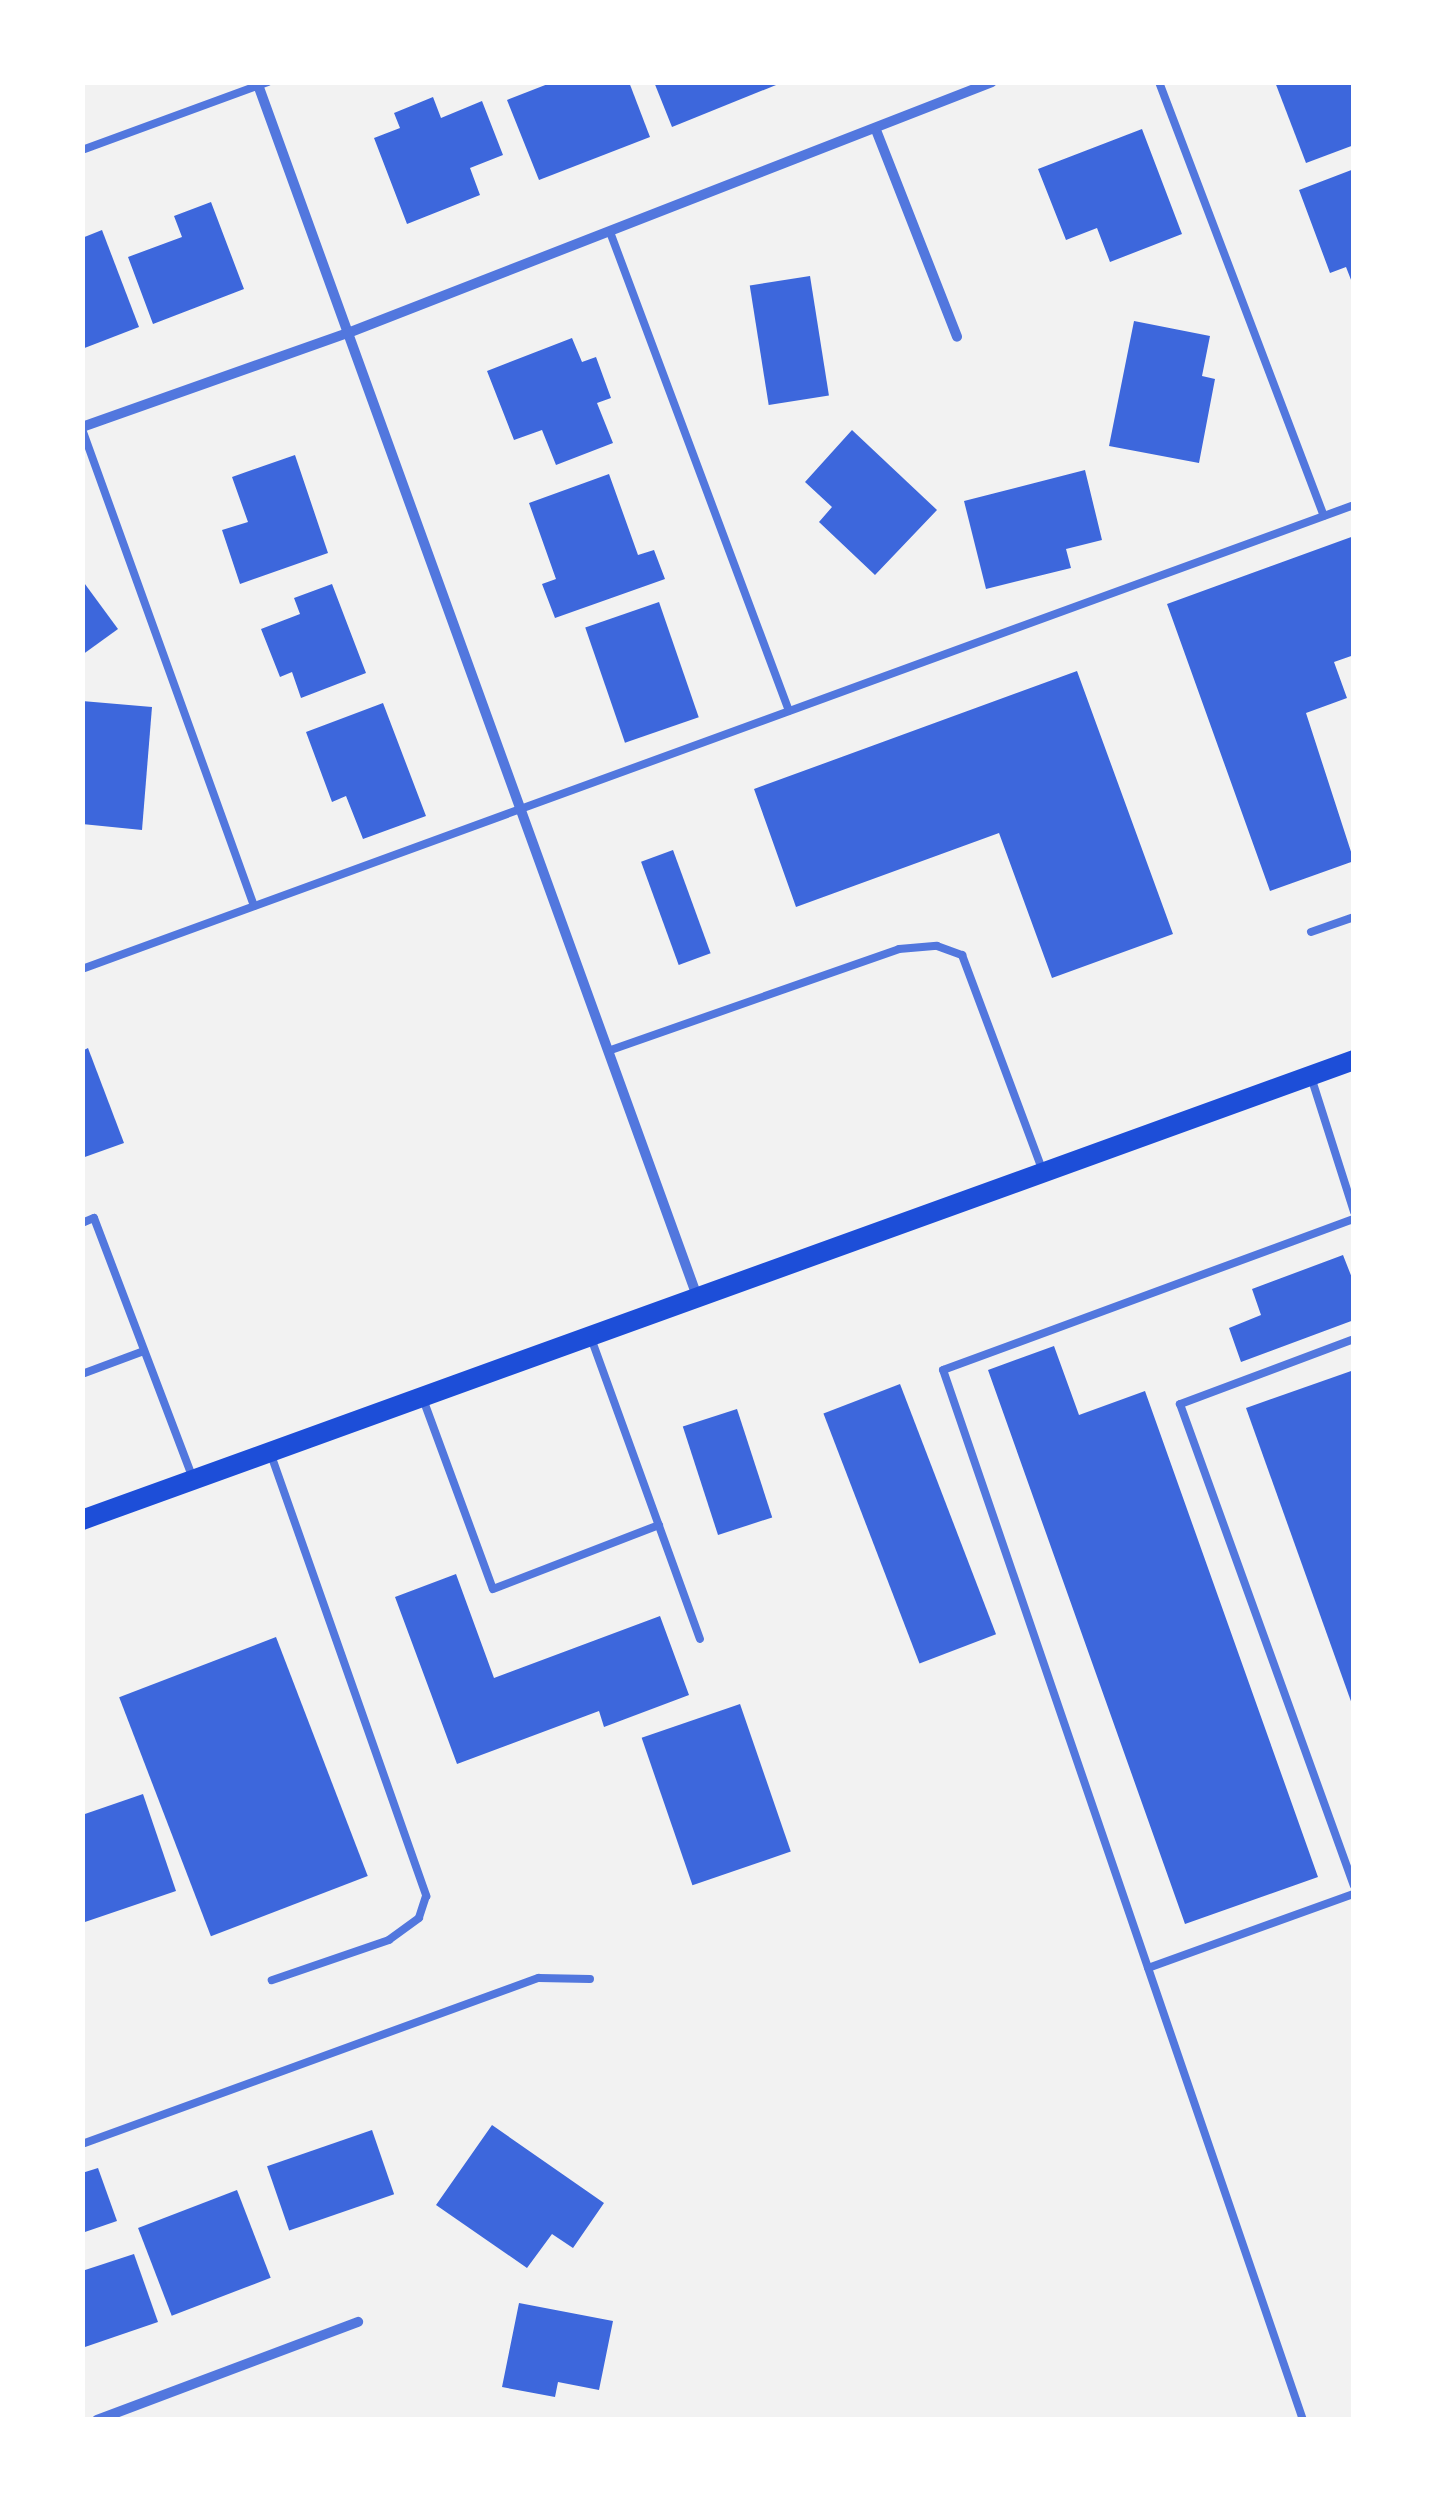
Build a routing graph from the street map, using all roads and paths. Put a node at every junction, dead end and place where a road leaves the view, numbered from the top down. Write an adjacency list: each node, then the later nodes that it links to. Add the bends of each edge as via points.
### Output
1 (992, 82): 4 (street)
2 (1159, 82): 11 (lane)
3 (261, 84): 5 (lane); 7 (street)
4 (876, 130): 6 (street); 8 (street)
5 (82, 150)
6 (610, 232): 7 (street); 12 (lane)
7 (348, 333): 9 (street); 13 (street)
8 (957, 337)
9 (82, 428): 14 (lane)
10 (1354, 505): 11 (lane)
11 (1324, 516): 12 (lane)
12 (790, 710): 13 (lane)
13 (520, 809): 14 (lane); 18 (street)
14 (254, 906): 17 (lane)
15 (1354, 917): 16 (lane)
16 (1311, 932)
17 (82, 969)
18 (608, 1051): 21 (lane, via 900,950 937,946 962,954); 24 (street)
19 (1354, 1060): 20 (main road)
20 (1311, 1075): 21 (main road); 22 (lane)
21 (1043, 1174): 24 (main road)
22 (1354, 1216): 36 (lane, via 944,1370)
23 (82, 1223): 27 (lane, via 94,1218)
24 (698, 1300): 25 (main road)
25 (591, 1338): 29 (main road); 33 (lane)
26 (1354, 1339): 35 (lane, via 1180,1404)
27 (144, 1350): 28 (lane); 31 (lane)
28 (82, 1374)
29 (423, 1398): 30 (main road); 33 (lane, via 493,1589)
30 (270, 1452): 31 (main road); 38 (lane, via 426,1896 419,1918 390,1940)
31 (193, 1480): 32 (main road)
32 (82, 1520)
33 (659, 1524): 34 (lane)
34 (700, 1639)
35 (1354, 1890): 36 (lane)
36 (1148, 1968): 42 (lane)
37 (590, 1978): 39 (lane, via 538,1978)
38 (272, 1980)
39 (82, 2144)
40 (358, 2322): 41 (street)
41 (97, 2420)
42 (1303, 2420)

